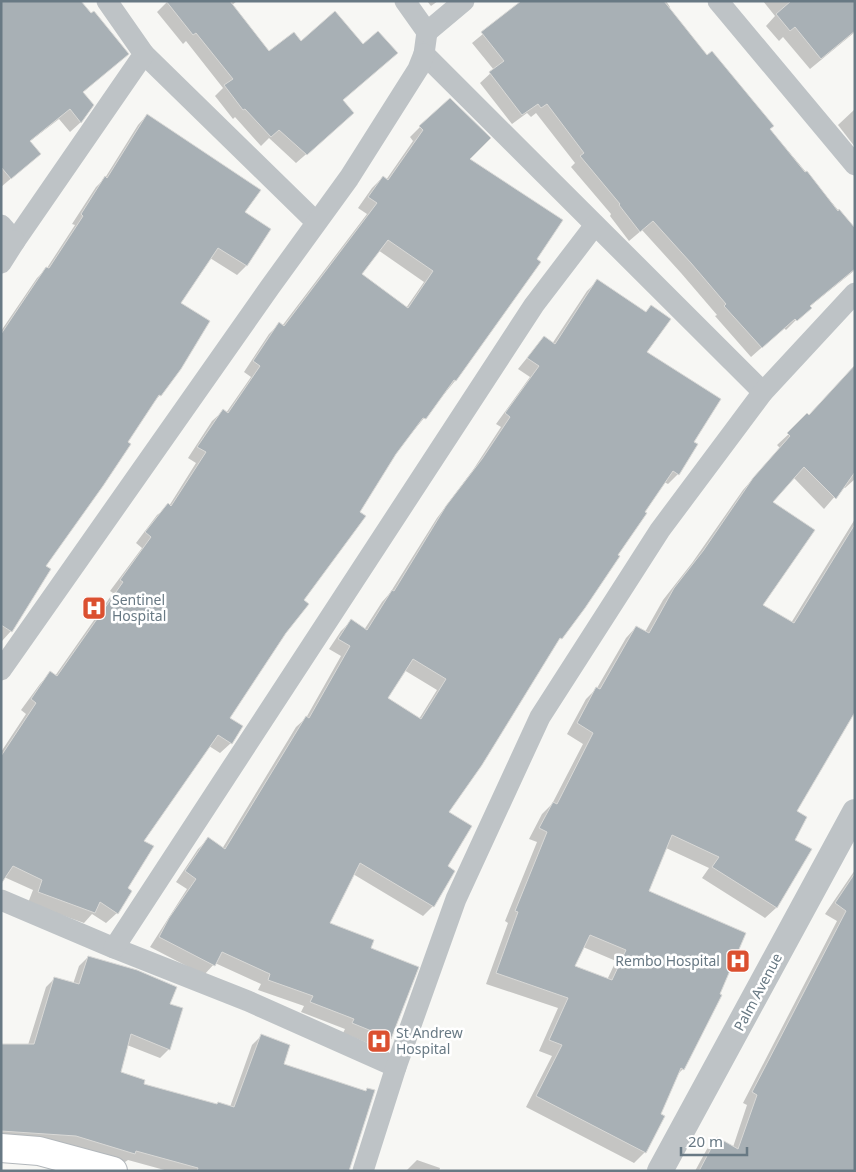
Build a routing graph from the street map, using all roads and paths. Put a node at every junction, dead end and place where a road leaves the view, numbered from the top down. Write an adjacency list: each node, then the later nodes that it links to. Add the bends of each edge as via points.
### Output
1 (107, 1): 6 (street)
2 (405, 1): 5 (street)
3 (464, 1): 5 (street)
4 (718, 1): 8 (street)
5 (427, 32): 7 (street)
6 (144, 54): 9 (street); 12 (street)
7 (424, 54): 9 (street, via 418,69 350,178); 11 (street)
8 (855, 166)
9 (316, 222): 16 (street)
10 (1, 225): 12 (street)
11 (595, 225): 15 (street); 19 (street, via 534,305)
12 (16, 240): 13 (street)
13 (1, 262)
14 (855, 293): 15 (street)
15 (763, 392): 20 (street, via 660,530 540,718 456,899)
16 (3, 662)
17 (855, 812): 24 (street, Palm Avenue)
18 (1, 900): 19 (street)
19 (114, 948): 20 (street, via 248,1001)
20 (396, 1067): 23 (street)
21 (1, 1148): 22 (main road, via 39,1151)
22 (113, 1171)
23 (363, 1171)
24 (660, 1171)

